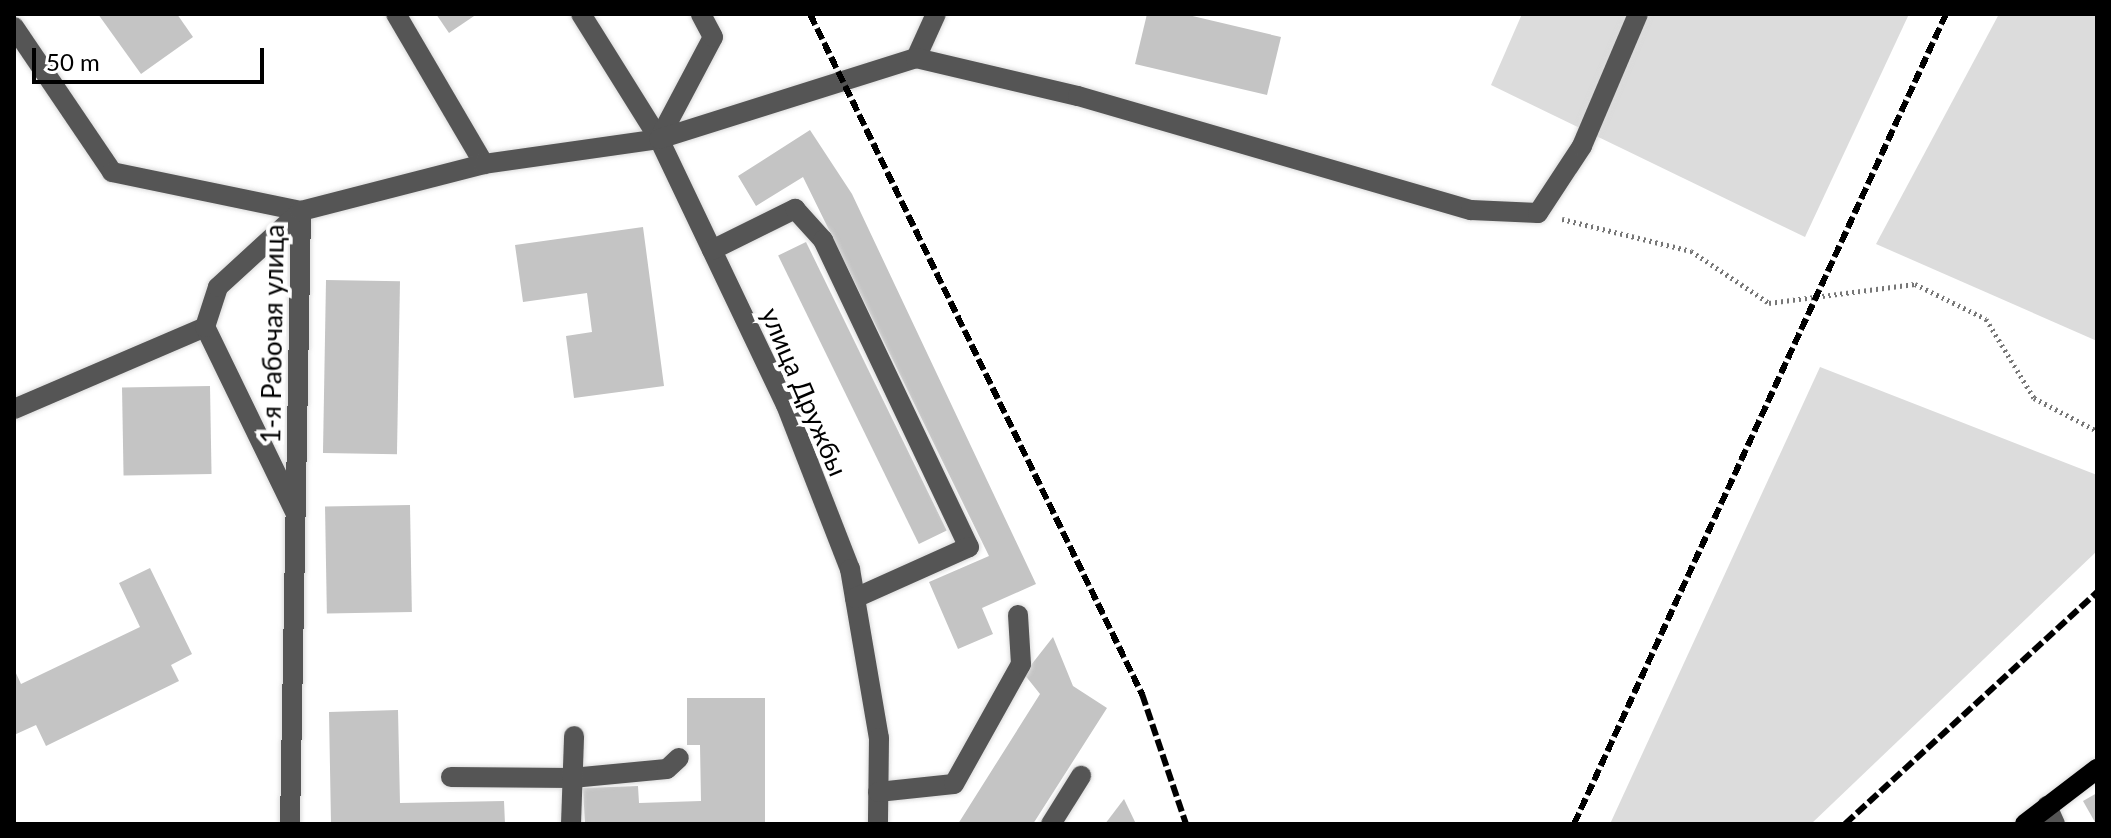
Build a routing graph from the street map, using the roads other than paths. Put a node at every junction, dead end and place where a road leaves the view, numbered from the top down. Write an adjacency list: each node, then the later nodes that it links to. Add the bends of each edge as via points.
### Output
1 (396, 14): 9 (street)
2 (581, 14): 8 (street, улица Дружбы)
3 (701, 14): 8 (street, via 713,37)
4 (936, 14): 7 (street)
5 (1638, 14): 7 (street, via 1582,146 1538,213 1471,210 1078,96)
6 (14, 27): 10 (street, via 112,172)
7 (916, 58): 8 (street, 1-я Рабочая улица)
8 (659, 139): 9 (street, 1-я Рабочая улица); 11 (street, улица Дружбы)
9 (484, 164): 10 (street, 1-я Рабочая улица)
10 (301, 211): 12 (street, via 218,287); 14 (street, 1-я Рабочая улица)
11 (712, 250): 15 (street, улица Дружбы, via 786,405); 15 (street, via 795,209 823,240 969,547)
12 (205, 327): 13 (street); 14 (street)
13 (14, 409)
14 (297, 516): 25 (street, 1-я Рабочая улица)
15 (855, 598): 23 (street, улица Дружбы, via 879,738)
16 (1018, 615): 23 (street, via 1021,664 954,784)
17 (574, 736): 22 (street)
18 (679, 758): 22 (street, via 667,769)
19 (2097, 769): 24 (main road)
20 (1081, 776): 28 (street)
21 (451, 777): 22 (street)
22 (572, 778): 26 (street)
23 (878, 792): 27 (street, улица Дружбы)
24 (2051, 815): 29 (main road)
25 (290, 824)
26 (571, 824)
27 (878, 824)
28 (1051, 824)
29 (2025, 824)

